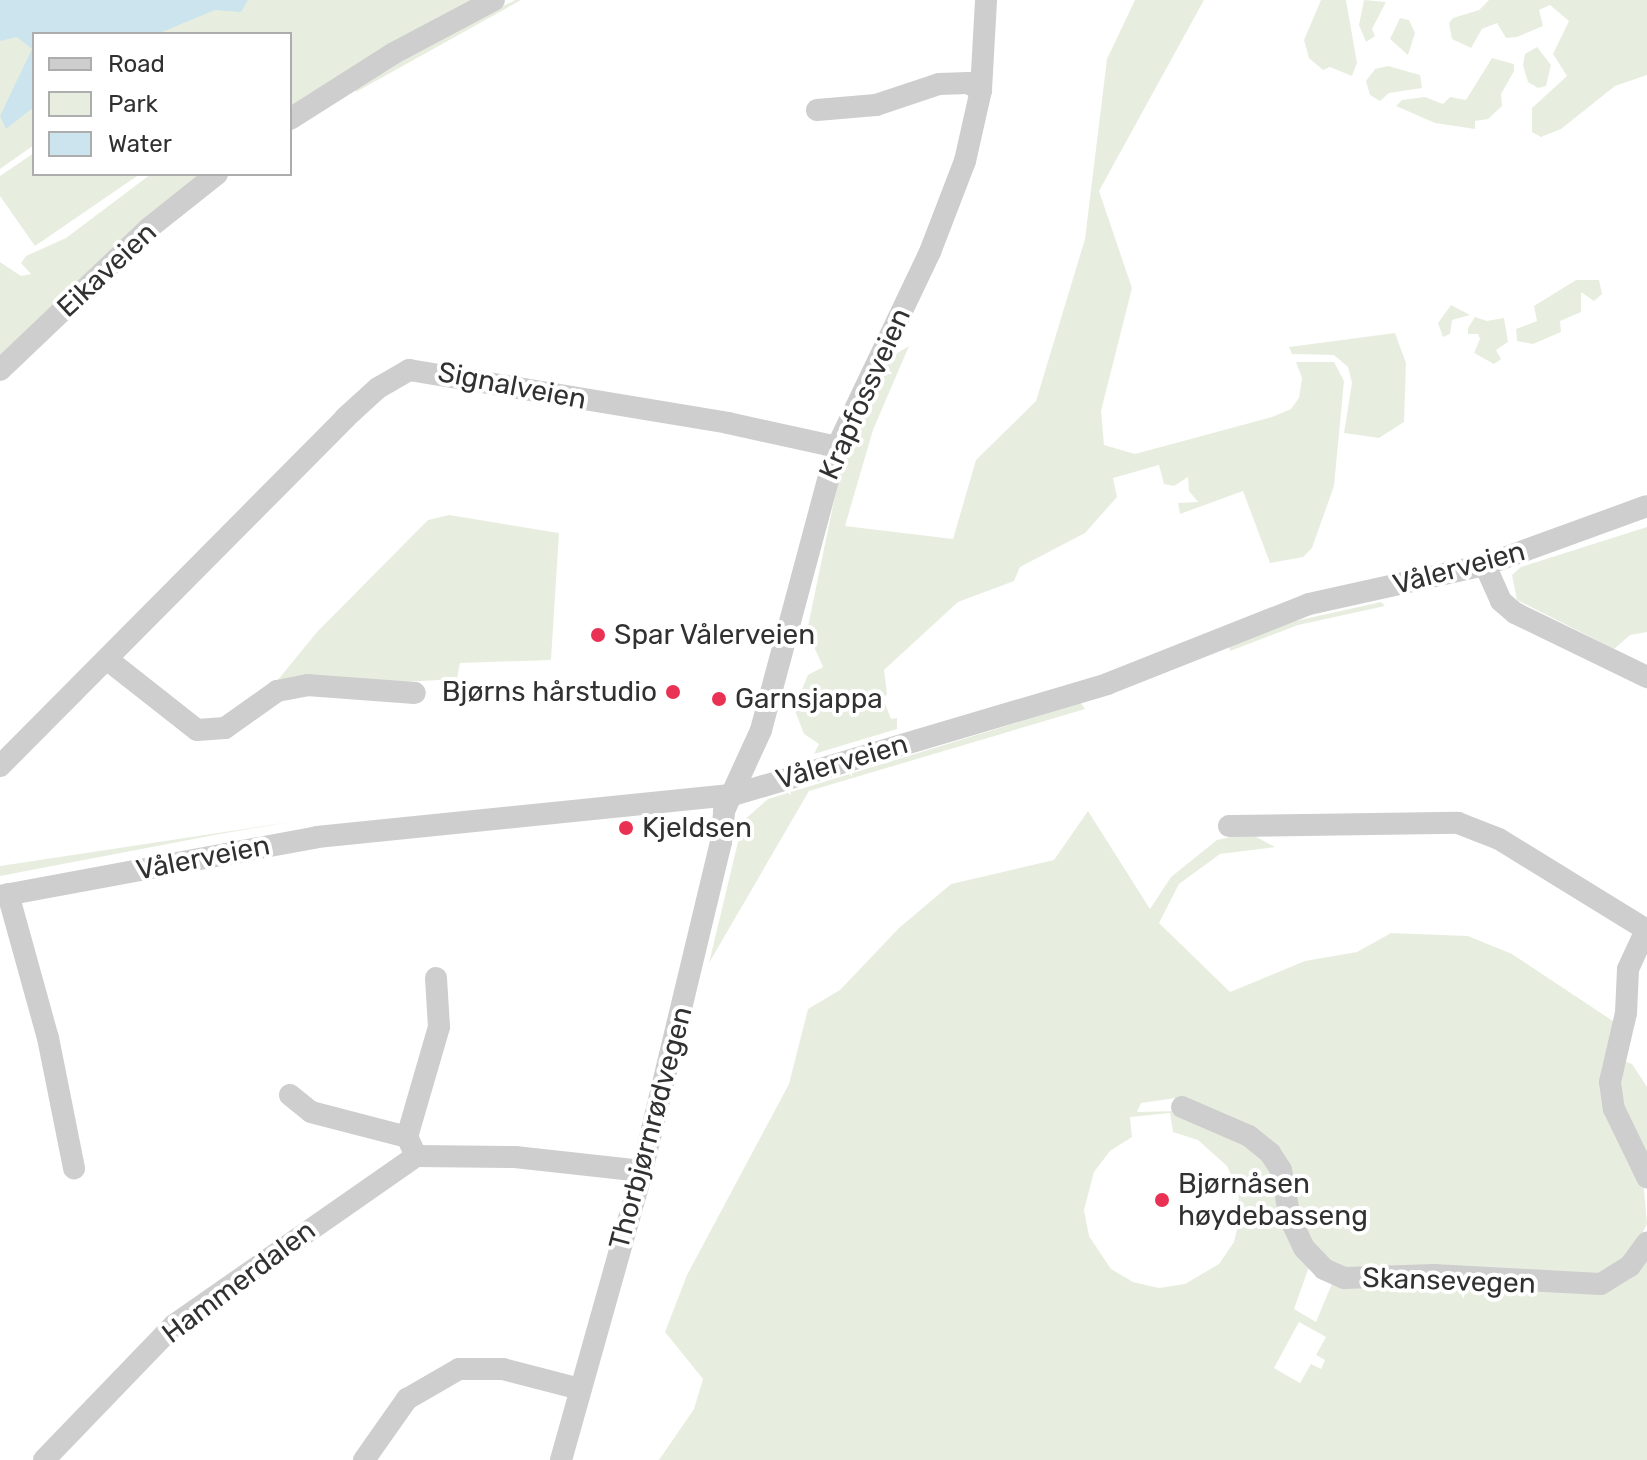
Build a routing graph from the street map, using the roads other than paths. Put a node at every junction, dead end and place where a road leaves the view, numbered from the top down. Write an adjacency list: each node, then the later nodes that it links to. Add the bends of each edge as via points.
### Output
1 (494, 0): 5 (street, via 394,53)
2 (986, 0): 3 (street, Krapfossveien)
3 (981, 90): 4 (street, via 968,83 939,84 876,105); 8 (street, Krapfossveien, via 951,200)
4 (817, 110)
5 (292, 118)
6 (214, 176): 7 (street, Eikaveien, via 149,228)
7 (0, 370)
8 (837, 447): 11 (street, Signalveien, via 728,423 409,370 378,388 345,418); 15 (street, Krapfossveien, via 761,730)
9 (1647, 506): 10 (street, Vålerveien)
10 (1485, 565): 12 (street, via 1501,601 1515,613); 15 (street, Vålerveien, via 1309,604 1107,684)
11 (108, 660): 13 (street, via 197,730 225,728 277,691 307,685); 14 (street, Signalveien)
12 (1647, 677)
13 (415, 693)
14 (0, 766)
15 (733, 795): 17 (street, Vålerveien, via 317,837); 24 (street, Thorbjørnrødvegen, via 724,811)
16 (1229, 826): 18 (street, via 1458,823 1499,839)
17 (4, 895): 23 (street, Vålerveien, via 48,1038)
18 (1646, 930): 25 (street, via 1628,969 1626,1013 1610,1082 1614,1109)
19 (436, 978): 22 (street, via 439,1027)
20 (290, 1095): 22 (street, via 311,1112)
21 (1182, 1107): 26 (street, Skansevegen, via 1249,1136 1270,1153 1281,1170 1290,1218 1304,1248 1324,1269 1344,1278 1434,1275 1601,1284 1630,1266)
22 (411, 1146): 24 (street); 28 (street, Hammerdalen, via 174,1325)
23 (74, 1168)
24 (642, 1171): 27 (street, Thorbjørnrødvegen)
25 (1647, 1177)
26 (1647, 1243)
27 (580, 1389): 29 (street, via 479,1365 459,1369 407,1399); 30 (street, Thorbjørnrødvegen)
28 (44, 1460)
29 (364, 1460)
30 (561, 1460)

